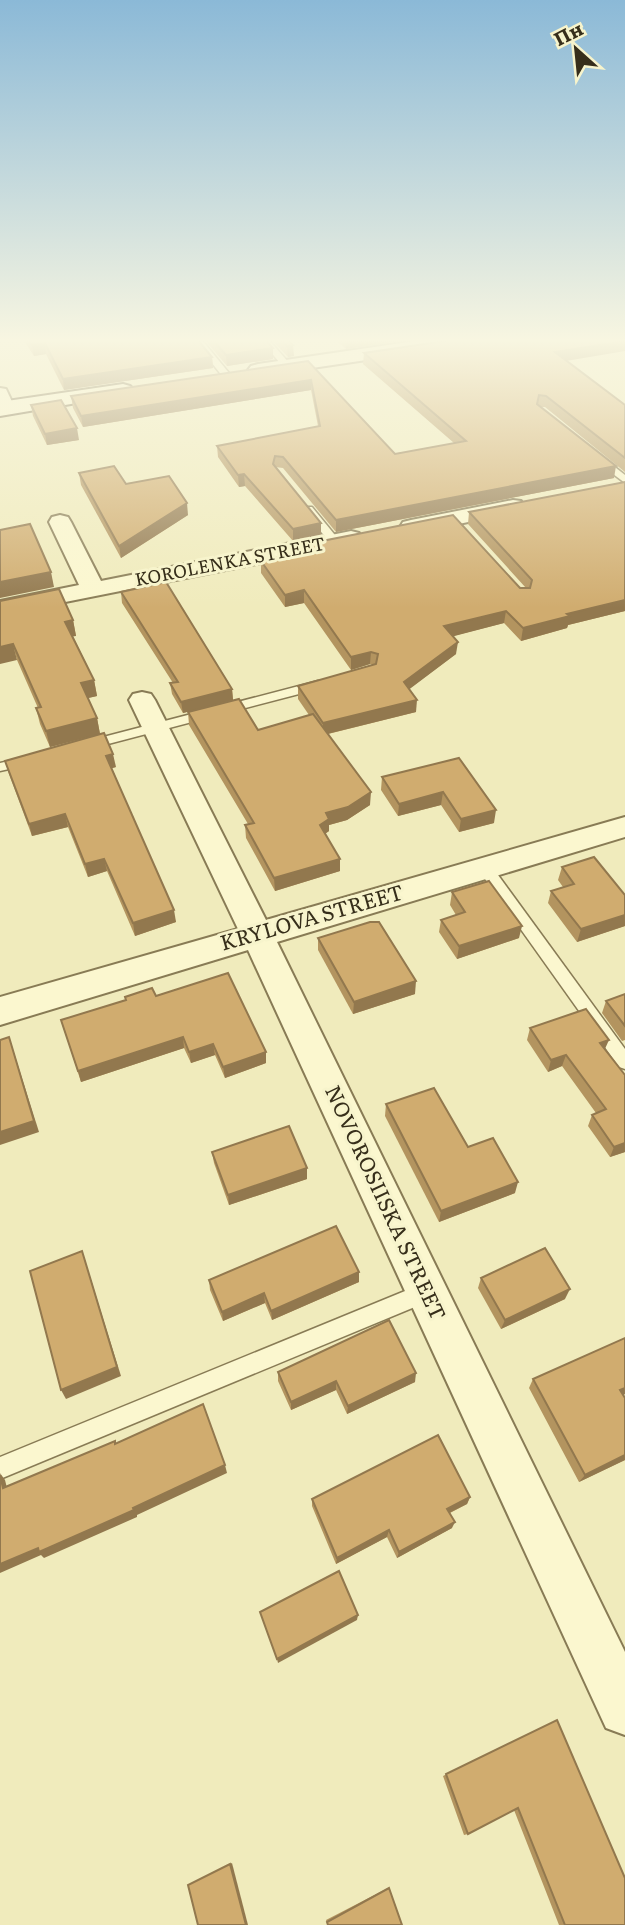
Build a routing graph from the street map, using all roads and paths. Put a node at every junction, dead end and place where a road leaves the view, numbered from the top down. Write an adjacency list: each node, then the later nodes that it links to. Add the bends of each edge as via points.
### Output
1 (593, 454): 2 (lane)
2 (625, 482): 3 (street)
3 (598, 489)
4 (302, 502): 7 (lane)
5 (533, 502): 7 (street, KOROLENKA STREET, via 458,523)
6 (60, 522): 8 (street)
7 (335, 542): 8 (street, KOROLENKA STREET)
8 (93, 589): 9 (street, KOROLENKA STREET)
9 (0, 608)
10 (331, 682): 11 (lane)
11 (149, 714): 12 (lane); 17 (street, NOVOROSIISKA STREET)
12 (78, 748)
13 (39, 758): 14 (lane)
14 (0, 767)
15 (625, 827): 16 (street, KRYLOVA STREET)
16 (485, 868): 17 (street, KRYLOVA STREET); 19 (lane)
17 (257, 934): 18 (street, KRYLOVA STREET); 20 (street, NOVOROSIISKA STREET)
18 (0, 1011)
19 (625, 1062)
20 (427, 1292): 21 (lane); 22 (street, NOVOROSIISKA STREET)
21 (0, 1468)
22 (625, 1709)

